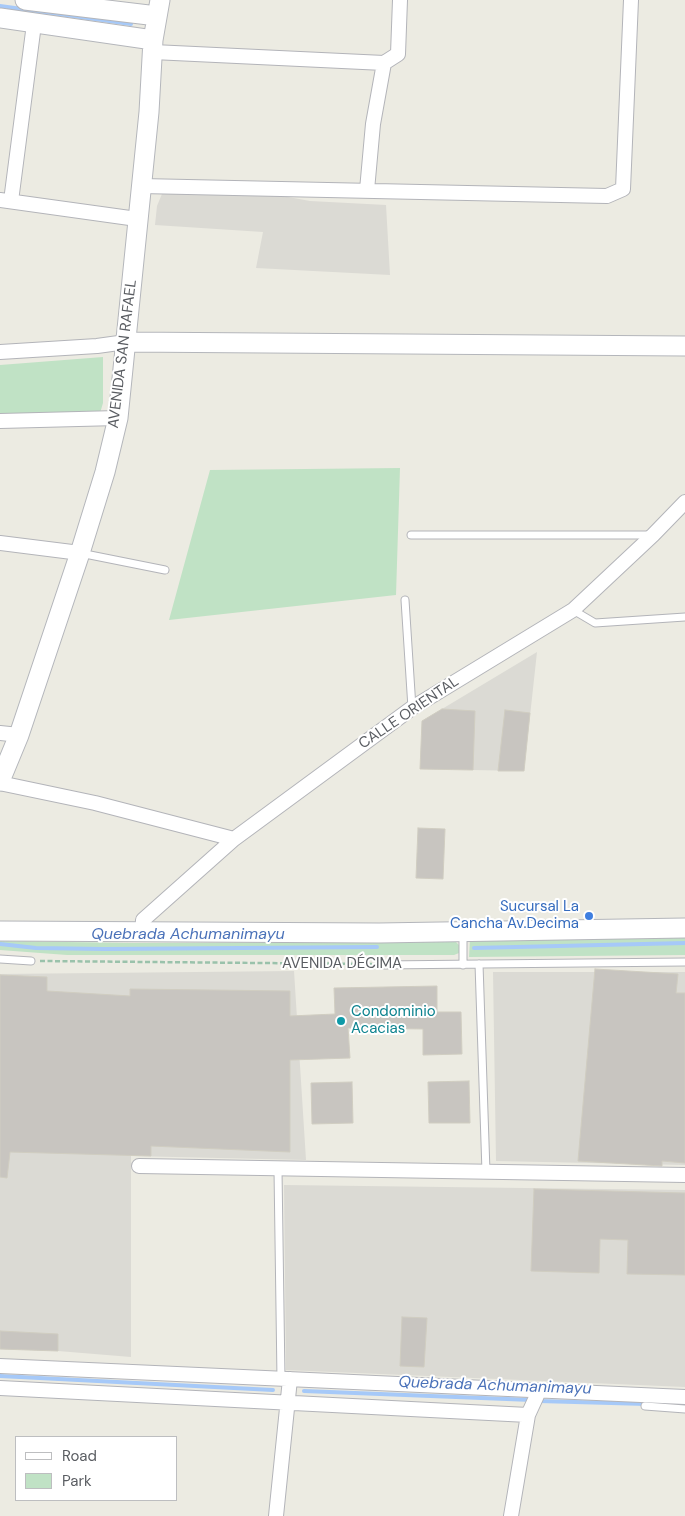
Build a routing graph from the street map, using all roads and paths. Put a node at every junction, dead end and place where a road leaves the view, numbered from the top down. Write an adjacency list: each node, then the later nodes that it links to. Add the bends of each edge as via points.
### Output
1 (25, 0): 4 (street)
2 (400, 0): 8 (street, via 398,54)
3 (630, 0): 10 (street, via 623,189 607,196)
4 (158, 8): 7 (street, AVENIDA SAN RAFAEL)
5 (0, 18): 6 (street)
6 (34, 24): 7 (street); 11 (street)
7 (153, 46): 8 (street); 9 (street, AVENIDA SAN RAFAEL, via 150,112)
8 (384, 63): 10 (street, via 373,124)
9 (141, 186): 10 (street); 12 (street, AVENIDA SAN RAFAEL)
10 (367, 190)
11 (6, 201): 12 (street)
12 (136, 219): 13 (street, AVENIDA SAN RAFAEL)
13 (126, 342): 14 (street); 15 (street); 16 (street, AVENIDA SAN RAFAEL)
14 (685, 346)
15 (0, 352)
16 (118, 418): 17 (street); 22 (street, AVENIDA SAN RAFAEL)
17 (0, 421)
18 (685, 502): 20 (street, CALLE ORIENTAL)
19 (411, 535): 20 (lane)
20 (653, 535): 25 (street, CALLE ORIENTAL)
21 (0, 542): 22 (street)
22 (80, 553): 23 (lane); 29 (street, AVENIDA SAN RAFAEL)
23 (164, 570)
24 (405, 600): 27 (lane)
25 (573, 610): 26 (lane, via 595,623); 27 (street, CALLE ORIENTAL)
26 (685, 617)
27 (412, 708): 31 (street, CALLE ORIENTAL)
28 (0, 733): 29 (street)
29 (19, 735): 30 (street, AVENIDA SAN RAFAEL)
30 (0, 782): 31 (street)
31 (234, 839): 35 (street, CALLE ORIENTAL, via 143,920)
32 (685, 928): 33 (street, AVENIDA DÉCIMA)
33 (463, 931): 35 (street, AVENIDA DÉCIMA); 41 (lane)
34 (0, 932): 35 (street, AVENIDA DÉCIMA)
35 (142, 933)
36 (0, 959): 37 (lane)
37 (32, 961): 39 (path, AVENIDA DÉCIMA)
38 (685, 962): 40 (lane, AVENIDA DÉCIMA)
39 (380, 964): 41 (lane, AVENIDA DÉCIMA)
40 (479, 964): 41 (lane, AVENIDA DÉCIMA); 44 (lane)
41 (463, 965)
42 (139, 1166): 43 (street)
43 (278, 1170): 44 (street); 47 (lane)
44 (486, 1173): 45 (street)
45 (685, 1176)
46 (0, 1366): 47 (street)
47 (286, 1379): 50 (street); 51 (street)
48 (0, 1388): 50 (street)
49 (685, 1397): 51 (street)
50 (289, 1401): 51 (street); 54 (street)
51 (534, 1402): 55 (street)
52 (645, 1406): 53 (lane)
53 (685, 1409)
54 (276, 1516)
55 (511, 1516)

